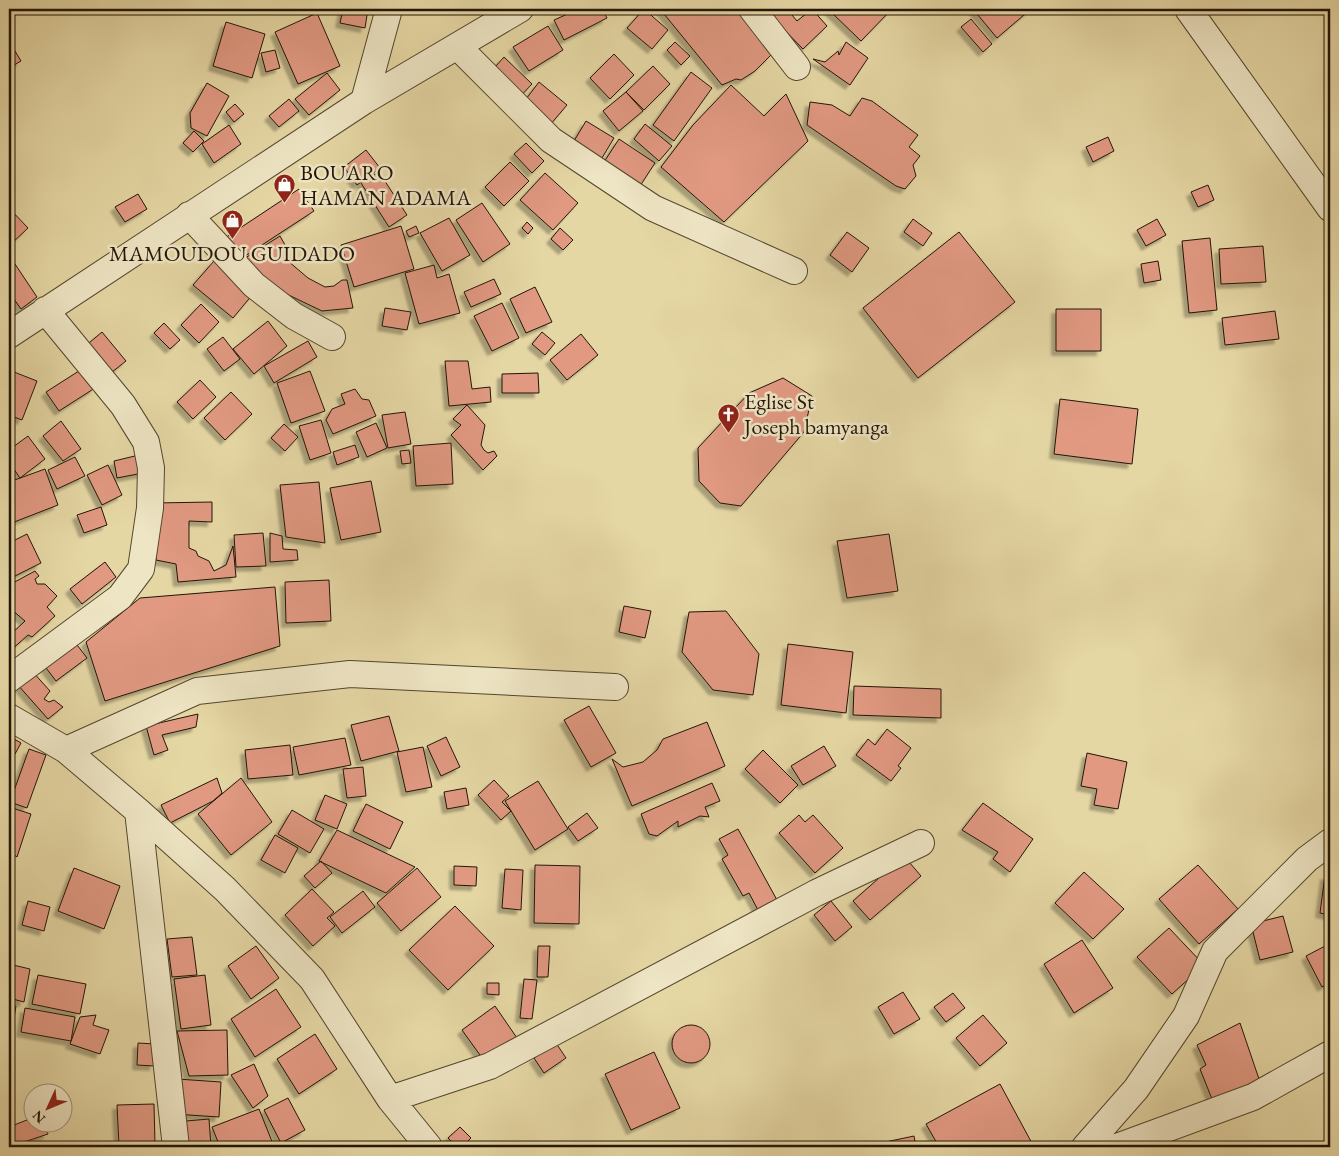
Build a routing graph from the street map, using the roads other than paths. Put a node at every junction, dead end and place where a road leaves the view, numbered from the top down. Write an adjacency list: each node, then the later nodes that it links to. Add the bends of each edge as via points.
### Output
1 (389, 9): 7 (street)
2 (520, 9): 5 (street)
3 (752, 9): 6 (street)
4 (1188, 9): 8 (street)
5 (458, 47): 7 (street); 10 (street, via 551,140 653,208)
6 (798, 67)
7 (364, 101): 9 (street)
8 (1330, 208)
9 (189, 215): 11 (street); 13 (street, via 254,285 294,316)
10 (794, 271)
11 (45, 310): 12 (street); 14 (street, via 123,405 146,442 152,468 150,508 141,569 120,597)
12 (9, 335)
13 (332, 337)
14 (9, 679)
15 (615, 687): 17 (street, via 350,674 197,691)
16 (9, 717): 17 (street)
17 (66, 750): 18 (street)
18 (138, 810): 22 (street, via 225,889 312,980); 23 (street)
19 (1330, 842): 25 (street, via 1307,859 1216,951 1186,1016 1136,1089)
20 (921, 843): 22 (street, via 816,893 490,1066)
21 (1330, 1054): 26 (street, via 1253,1097)
22 (390, 1099): 24 (street)
23 (176, 1147)
24 (429, 1147)
25 (1085, 1147)
26 (1117, 1147)

